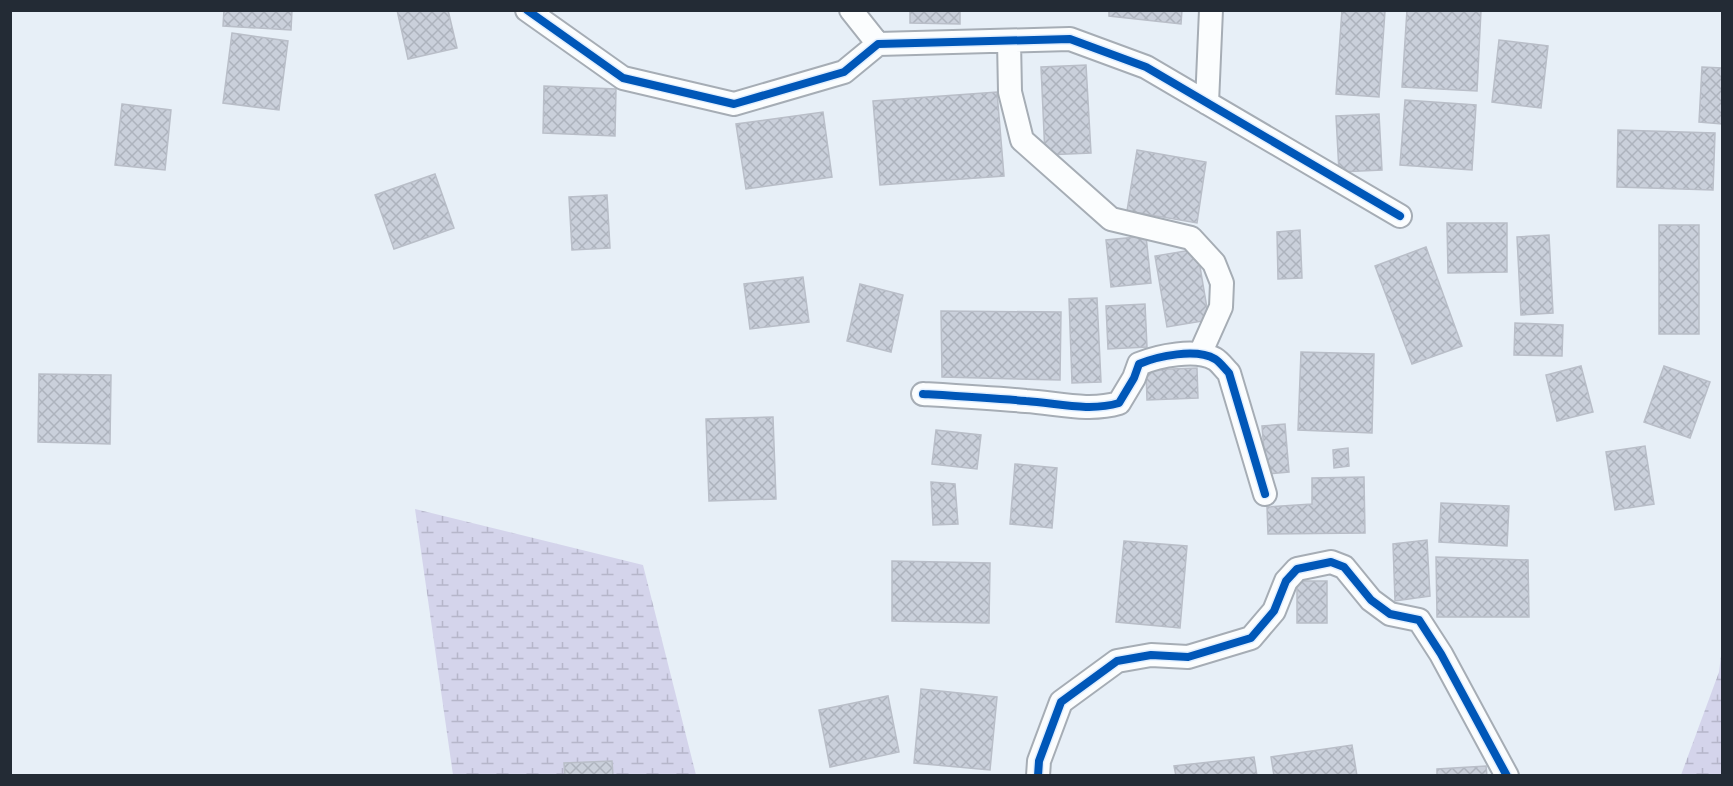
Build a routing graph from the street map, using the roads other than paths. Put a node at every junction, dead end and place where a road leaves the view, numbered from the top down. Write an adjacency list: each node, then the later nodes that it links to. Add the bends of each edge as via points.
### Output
1 (527, 10): 5 (street, via 623,78 734,104 844,72)
2 (851, 10): 5 (street)
3 (1211, 10): 6 (street)
4 (1009, 41): 5 (street); 6 (street, via 1070,39 1146,67); 8 (street, via 1010,92 1022,140 1110,219 1191,238 1214,263 1222,284 1221,307)
5 (878, 44)
6 (1207, 103): 7 (street)
7 (1400, 216)
8 (1200, 354): 9 (street, via 1155,357 1139,364 1119,403 1105,407); 10 (street, via 1216,359 1229,373)
9 (923, 394)
10 (1265, 494)
11 (1038, 776): 12 (street, via 1039,761 1061,702 1117,661 1151,655 1188,657 1251,638 1274,612 1286,581 1297,569 1330,562 1344,567 1371,600 1390,614 1419,620 1442,654)
12 (1507, 776)

